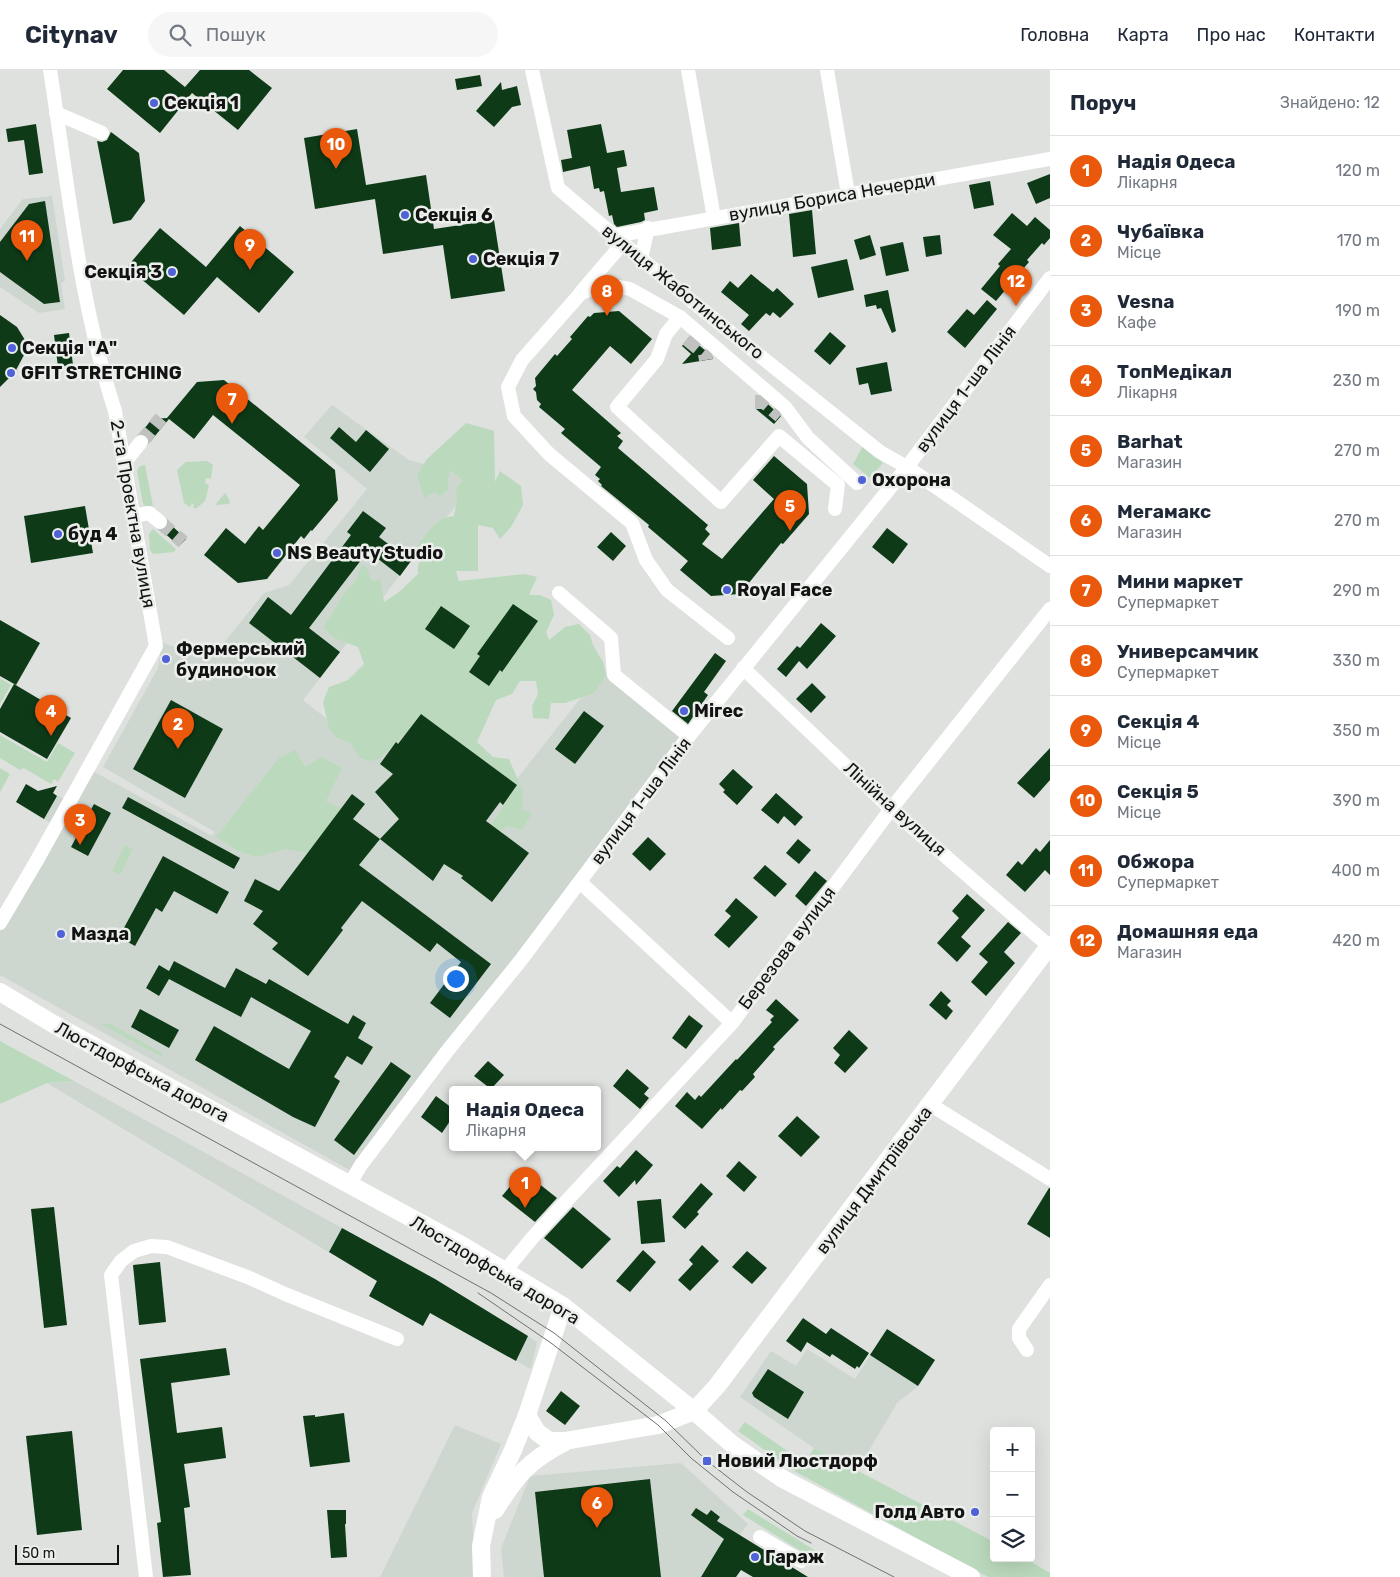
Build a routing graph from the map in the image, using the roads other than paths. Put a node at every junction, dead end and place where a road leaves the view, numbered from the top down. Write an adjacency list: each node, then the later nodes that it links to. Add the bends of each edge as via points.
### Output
1 (50, 70): 5 (street, 2-га Проектна вулиця)
2 (532, 70): 11 (street, вулиця Жаботинського, via 558,188)
3 (688, 70): 9 (street)
4 (827, 70): 8 (street)
5 (56, 113): 6 (street); 20 (street, 2-га Проектна вулиця, via 80,268)
6 (102, 133)
7 (1050, 159): 8 (street, вулиця Бориса Нечерди)
8 (848, 194): 9 (street, вулиця Бориса Нечерди)
9 (714, 218): 10 (street, вулиця Бориса Нечерди)
10 (648, 228): 11 (street, вулиця Бориса Нечерди); 12 (street)
11 (618, 239): 12 (street, вулиця Жаботинського); 14 (street)
12 (641, 258): 21 (street, вулиця Жаботинського, via 880,452)
13 (1050, 278): 21 (street, вулиця 1-ша Лінія)
14 (581, 293): 15 (street, via 604,284 630,289); 29 (street, via 522,360 508,387 514,416 549,454 632,523 646,560 667,590)
15 (683, 320): 16 (street); 18 (street, via 786,407); 23 (street, via 666,334 657,360 617,407 721,502 779,436 838,485)
16 (687, 339)
17 (780, 416): 18 (street)
18 (799, 426): 22 (street)
19 (141, 442): 20 (street)
20 (124, 463): 24 (street, 2-га Проектна вулиця)
21 (907, 467): 26 (street, вулиця Жаботинського); 30 (street, вулиця 1-ша Лінія)
22 (857, 483)
23 (835, 509)
24 (133, 516): 25 (street, via 149,513); 34 (street, 2-га Проектна вулиця, via 156,646)
25 (160, 522)
26 (1050, 566)
27 (559, 593): 31 (street, via 611,638 614,675)
28 (1050, 609): 32 (street, Березова вулиця)
29 (728, 638)
30 (744, 668): 31 (street, вулиця 1-ша Лінія); 32 (street, Лінійна вулиця)
31 (689, 736): 33 (street, вулиця 1-ша Лінія)
32 (891, 809): 35 (street, Лінійна вулиця); 37 (street, Березова вулиця)
33 (580, 882): 37 (street); 40 (street, вулиця 1-ша Лінія, via 448,1050)
34 (0, 923)
35 (1050, 946): 38 (main road, вулиця Дмитріївська)
36 (0, 992): 40 (main road, Люстдорфська дорога)
37 (732, 1023): 41 (street, Березова вулиця)
38 (931, 1105): 39 (street); 46 (main road, вулиця Дмитріївська, via 717,1386)
39 (1050, 1179)
40 (349, 1185): 41 (main road, Люстдорфська дорога)
41 (505, 1271): 43 (main road, Люстдорфська дорога)
42 (1050, 1285): 45 (street, via 1019,1329 1019,1338)
43 (563, 1306): 46 (main road, Люстдорфська дорога); 47 (main road)
44 (397, 1339): 52 (street, via 167,1247 151,1246 134,1251 121,1261 111,1275)
45 (1027, 1350)
46 (694, 1411): 48 (main road, via 658,1425); 54 (main road, Люстдорфська дорога, via 734,1445 783,1479)
47 (527, 1415): 48 (main road, via 537,1432 549,1440); 49 (main road, via 491,1497)
48 (565, 1441): 49 (main road, via 531,1462 510,1486)
49 (484, 1527): 53 (main road)
50 (760, 1537): 51 (street)
51 (801, 1561)
52 (146, 1577)
53 (482, 1577)
54 (971, 1577)

